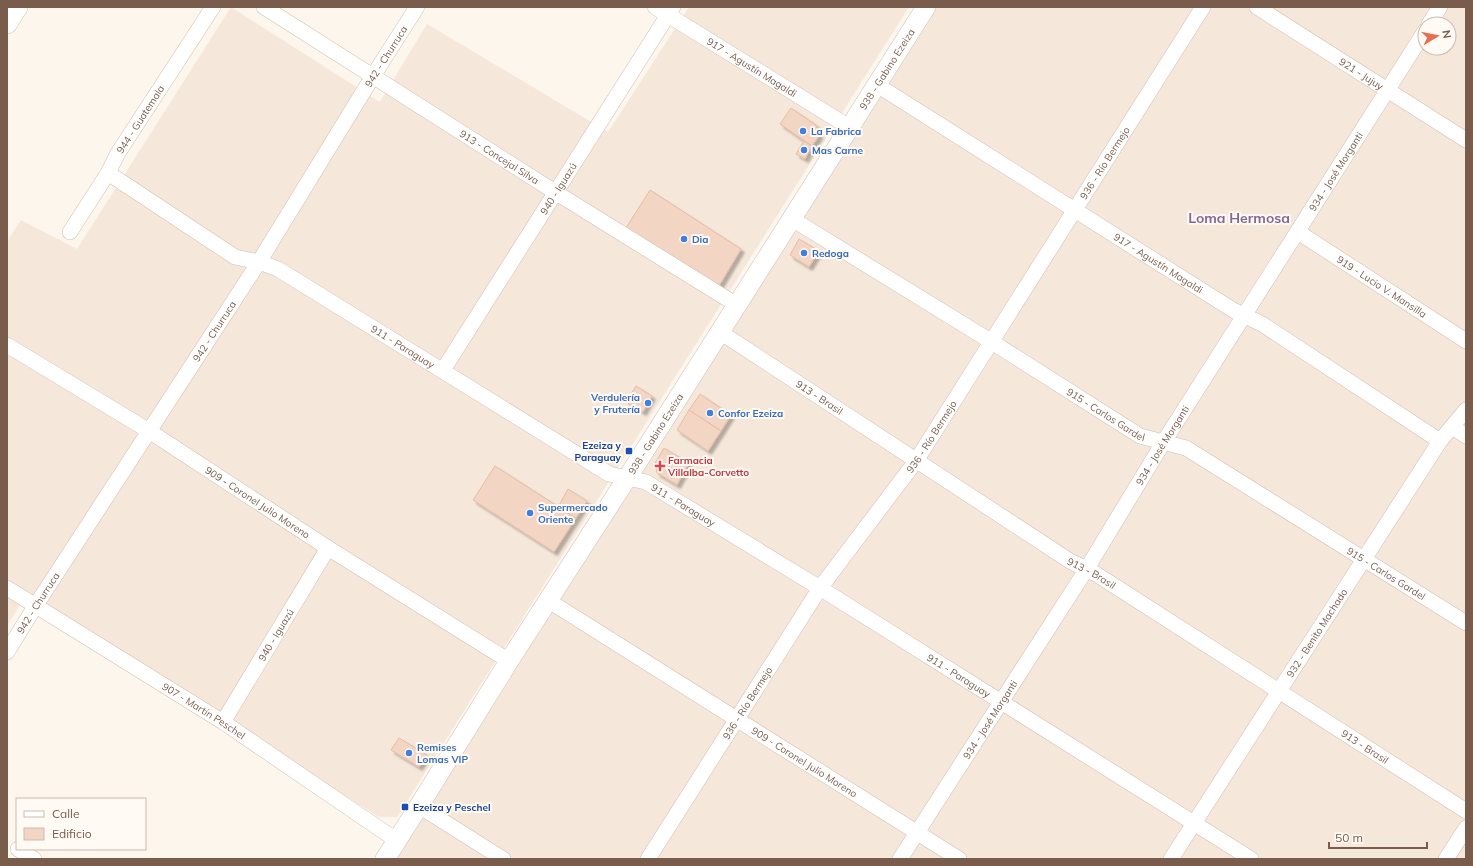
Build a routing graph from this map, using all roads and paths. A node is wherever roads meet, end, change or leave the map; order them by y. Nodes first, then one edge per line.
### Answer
1 (17, 7) edge
2 (213, 7) edge
3 (264, 7) edge
4 (417, 7) edge
5 (655, 7) edge
6 (926, 7) edge
7 (1203, 7) edge
8 (1257, 7) edge
9 (1440, 7) edge
10 (671, 11) edge
11 (1434, 16) edge
12 (7, 23) edge
13 (1417, 44) edge
14 (373, 76) junction
15 (877, 85) junction
16 (1388, 90) junction
17 (849, 127) junction
18 (1466, 140) edge
19 (108, 173) junction
20 (555, 192) junction
21 (1075, 210) junction
22 (792, 219) junction
23 (70, 232) dead end
24 (1298, 232) junction
25 (259, 262) junction
26 (736, 305) junction
27 (1244, 316) junction
28 (720, 332) junction
29 (992, 342) junction
30 (1466, 342) edge
31 (7, 345) edge
32 (443, 370) junction
33 (1466, 410) edge
34 (1452, 427) junction
35 (149, 431) junction
36 (1466, 436) edge
37 (1440, 441) junction
38 (1163, 443) junction
39 (916, 461) junction
40 (627, 478) junction
41 (328, 548) junction
42 (1364, 558) junction
43 (1086, 570) junction
44 (7, 588) edge
45 (820, 588) junction
46 (549, 601) junction
47 (36, 605) junction
48 (1466, 623) edge
49 (7, 652) edge
50 (509, 661) junction
51 (1279, 690) junction
52 (1000, 701) junction
53 (736, 719) junction
54 (223, 722) junction
55 (419, 806) junction
56 (1466, 811) edge
57 (1194, 823) junction
58 (1466, 828) edge
59 (917, 833) junction
60 (396, 840) junction
61 (7, 842) edge
62 (16, 848) edge
63 (19, 850) edge
64 (34, 859) edge
65 (385, 859) edge
66 (503, 859) edge
67 (648, 859) edge
68 (900, 859) edge
69 (959, 859) edge
70 (1171, 859) edge
71 (1251, 859) edge
72 (1446, 859) edge

1 - 12 main road
2 - 19 street, 944 - Guatemala
3 - 14 street, 913 - Concejal Silva
4 - 14 street, 942 - Churruca
5 - 10 street, 917 - Agustín Magaldi
6 - 15 street, 938 - Gabino Ezeiza
7 - 21 street, 936 - Río Bermejo
8 - 16 street, 921 - Jujuy
9 - 11 street
10 - 17 street, 917 - Agustín Magaldi
10 - 20 street, 940 - Iguazú
13 - 16 street, 934 - José Morganti
14 - 20 street, 913 - Concejal Silva
14 - 25 street, 942 - Churruca
15 - 17 street, 938 - Gabino Ezeiza
15 - 21 street, 917 - Agustín Magaldi
16 - 18 street, 921 - Jujuy
16 - 24 street, 934 - José Morganti
17 - 22 street, 938 - Gabino Ezeiza
19 - 23 street, 944 - Guatemala
19 - 25 street, 911 - Paraguay
20 - 26 street, 913 - Concejal Silva
20 - 32 street, 940 - Iguazú
21 - 27 street, 917 - Agustín Magaldi
21 - 29 street, 936 - Río Bermejo
22 - 26 street, 938 - Gabino Ezeiza
22 - 29 street, 915 - Carlos Gardel
24 - 27 street, 934 - José Morganti
24 - 30 street, 919 - Lucio V. Mansilla
25 - 32 street, 911 - Paraguay
25 - 35 street, 942 - Churruca
26 - 28 street, 938 - Gabino Ezeiza
27 - 37 street, 917 - Agustín Magaldi
27 - 38 street, 934 - José Morganti
28 - 39 street, 913 - Brasil
28 - 40 street, 938 - Gabino Ezeiza
29 - 38 street, 915 - Carlos Gardel
29 - 39 street, 936 - Río Bermejo
31 - 35 street, 909 - Coronel Julio Moreno
32 - 40 street, 911 - Paraguay
33 - 34 street, 932 - Benito Machado
34 - 36 street
34 - 37 street, 932 - Benito Machado
35 - 41 street, 909 - Coronel Julio Moreno
35 - 47 street, 942 - Churruca
37 - 42 street, 932 - Benito Machado
38 - 42 street, 915 - Carlos Gardel
38 - 43 street, 934 - José Morganti
39 - 43 street, 913 - Brasil
39 - 45 street, 936 - Río Bermejo
40 - 45 street, 911 - Paraguay
40 - 46 street, 938 - Gabino Ezeiza
41 - 50 street, 909 - Coronel Julio Moreno
41 - 54 street, 940 - Iguazú
42 - 48 street, 915 - Carlos Gardel
42 - 51 street, 932 - Benito Machado
43 - 51 street, 913 - Brasil
43 - 52 street, 934 - José Morganti
44 - 47 street, 907 - Martín Peschel
45 - 52 street, 911 - Paraguay
45 - 53 street, 936 - Río Bermejo
46 - 50 street, 938 - Gabino Ezeiza
46 - 53 street, 909 - Coronel Julio Moreno
47 - 49 street, 942 - Churruca
47 - 54 street, 907 - Martín Peschel
50 - 55 street, 938 - Gabino Ezeiza
51 - 56 street, 913 - Brasil
51 - 57 street, 932 - Benito Machado
52 - 57 street, 911 - Paraguay
52 - 59 street, 934 - José Morganti
53 - 59 street, 909 - Coronel Julio Moreno
53 - 67 street, 936 - Río Bermejo
54 - 60 street, 907 - Martín Peschel
55 - 60 street, 938 - Gabino Ezeiza
55 - 66 street
57 - 70 street, 932 - Benito Machado
57 - 71 street, 911 - Paraguay
58 - 72 street
59 - 68 street, 934 - José Morganti
59 - 69 street, 909 - Coronel Julio Moreno
60 - 65 street, 938 - Gabino Ezeiza
61 - 62 street
63 - 64 street

